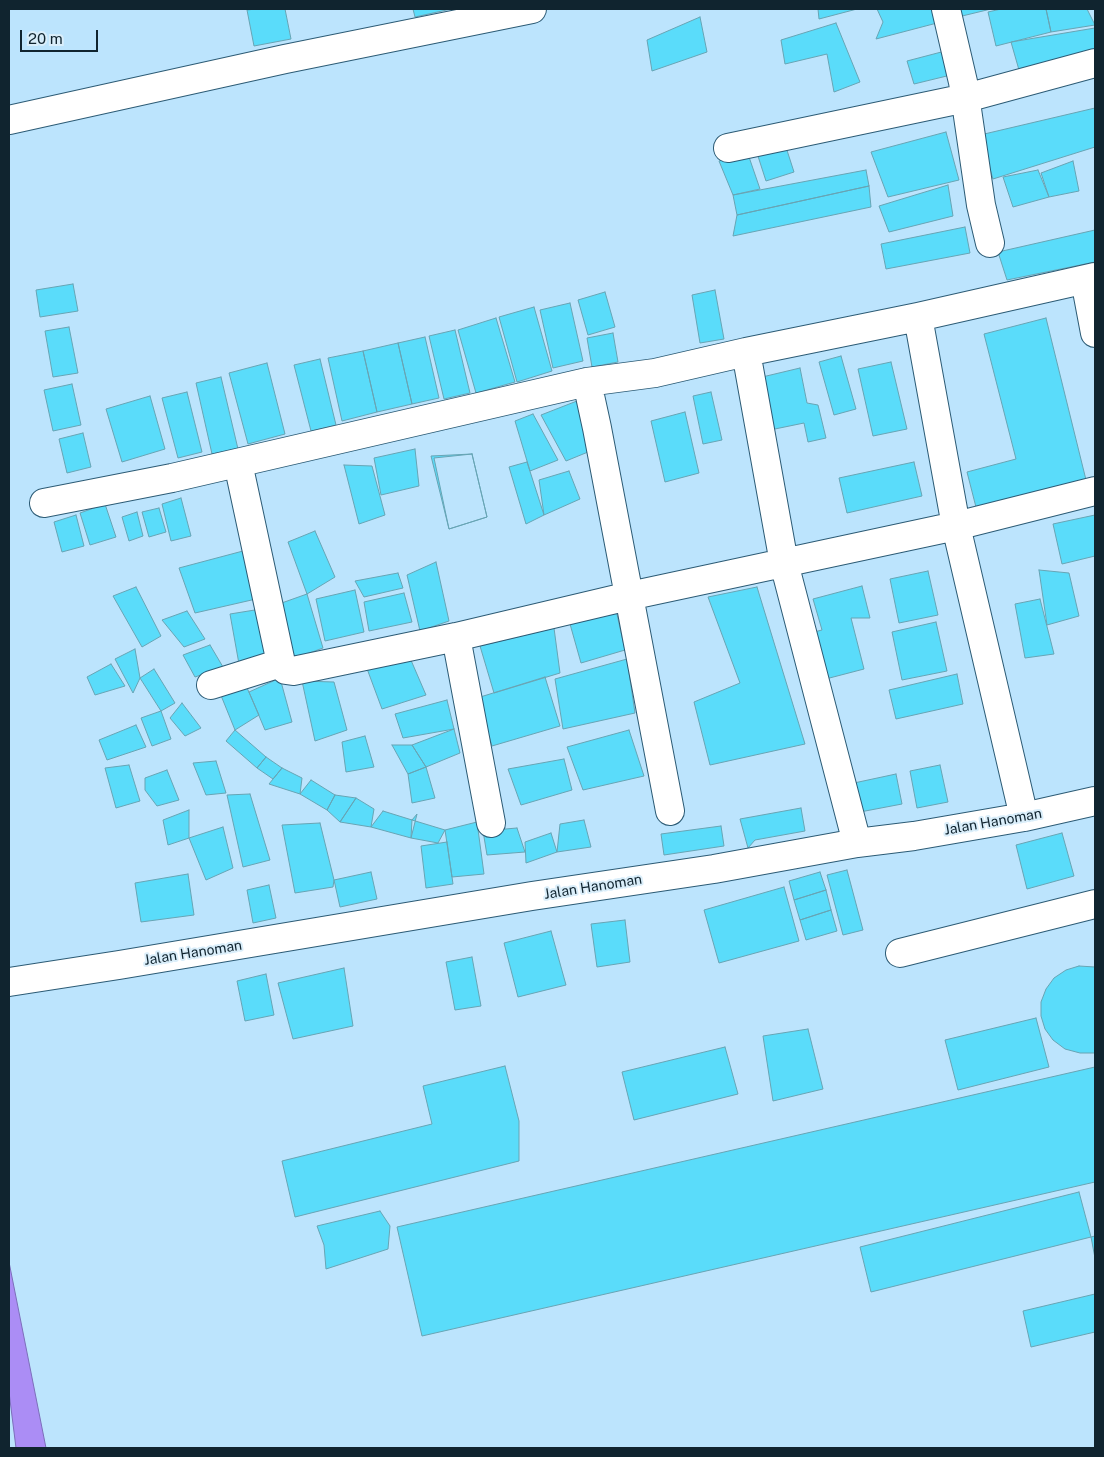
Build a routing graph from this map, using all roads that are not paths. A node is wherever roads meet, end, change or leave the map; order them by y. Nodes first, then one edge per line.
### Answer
1 (532, 9) edge
2 (946, 9) edge
3 (1095, 63) edge
4 (966, 98) junction
5 (9, 120) edge
6 (728, 148) dead end
7 (990, 243) dead end
8 (1090, 279) edge
9 (918, 317) junction
10 (1095, 333) edge
11 (746, 352) junction
12 (587, 382) junction
13 (238, 463) junction
14 (1095, 492) edge
15 (44, 503) dead end
16 (956, 526) junction
17 (784, 563) junction
18 (629, 596) junction
19 (456, 637) junction
20 (281, 663) junction
21 (212, 686) dead end
22 (1095, 801) edge
23 (670, 810) dead end
24 (1024, 817) junction
25 (492, 823) dead end
26 (857, 843) junction
27 (1095, 904) edge
28 (900, 953) dead end
29 (9, 982) edge

1 - 5 street
2 - 4 street
3 - 4 street
4 - 6 street
4 - 7 street
8 - 9 street
8 - 10 street
9 - 11 street
9 - 16 street
11 - 12 street
11 - 17 street
12 - 13 street
12 - 18 street
13 - 15 street
13 - 20 street
14 - 16 street
16 - 17 street
16 - 24 street
17 - 18 street
17 - 26 street
18 - 19 street
18 - 23 street
19 - 20 street
19 - 25 street
20 - 21 street
22 - 24 street, Jalan Hanoman
24 - 26 street, Jalan Hanoman
26 - 29 street, Jalan Hanoman
27 - 28 street

